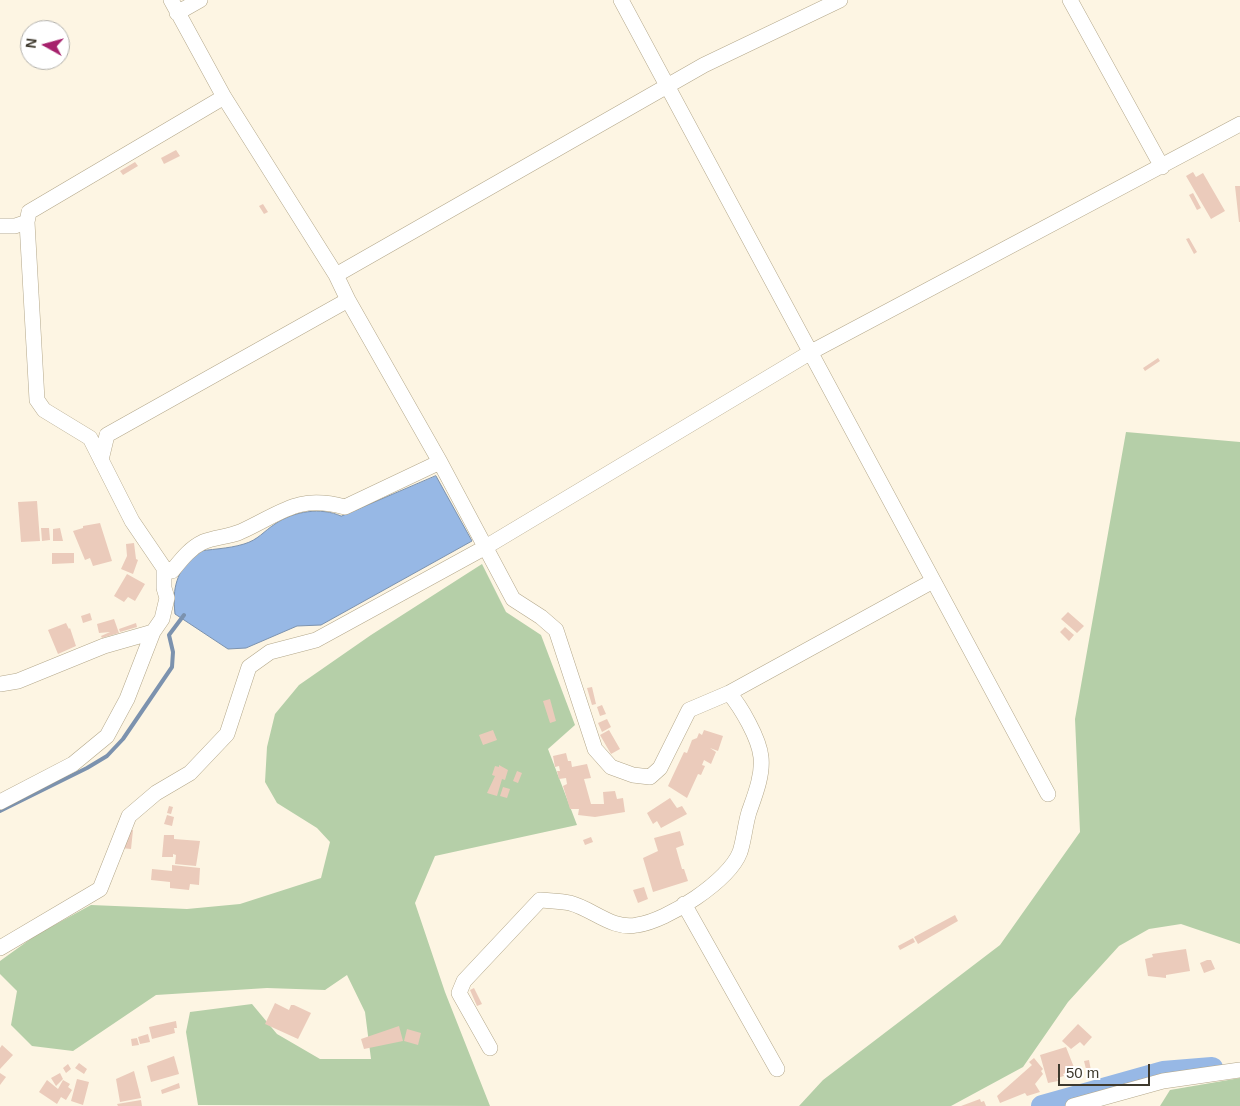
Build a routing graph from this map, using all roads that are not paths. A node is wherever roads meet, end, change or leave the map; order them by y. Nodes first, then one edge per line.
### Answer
1 (200, 0) edge
2 (621, 0) edge
3 (840, 0) edge
4 (1070, 0) edge
5 (174, 6) edge
6 (668, 86) junction
7 (224, 97) junction
8 (1240, 124) edge
9 (1162, 167) junction
10 (26, 222) junction
11 (0, 226) edge
12 (336, 275) junction
13 (348, 300) junction
14 (811, 352) junction
15 (101, 460) junction
16 (440, 462) junction
17 (484, 548) junction
18 (164, 568) junction
19 (933, 580) junction
20 (153, 632) junction
21 (0, 684) edge
22 (729, 693) junction
23 (1048, 794) dead end
24 (0, 802) edge
25 (684, 904) junction
26 (0, 948) edge
27 (490, 1048) dead end
28 (777, 1069) dead end
29 (1240, 1070) edge
30 (1073, 1106) edge

1 - 5 street
2 - 6 street
3 - 6 street
4 - 9 street
5 - 7 street
6 - 12 street
6 - 14 street
7 - 10 street
7 - 12 street
8 - 9 street
9 - 14 street
10 - 11 street
10 - 15 street
12 - 13 street
13 - 15 street
13 - 16 street
14 - 17 street
14 - 19 street
15 - 18 street
16 - 17 street
16 - 18 street
17 - 22 street
17 - 26 street
18 - 20 street
19 - 22 street
19 - 23 street
20 - 21 street
20 - 24 street
22 - 25 street
25 - 27 street
25 - 28 street
29 - 30 street

